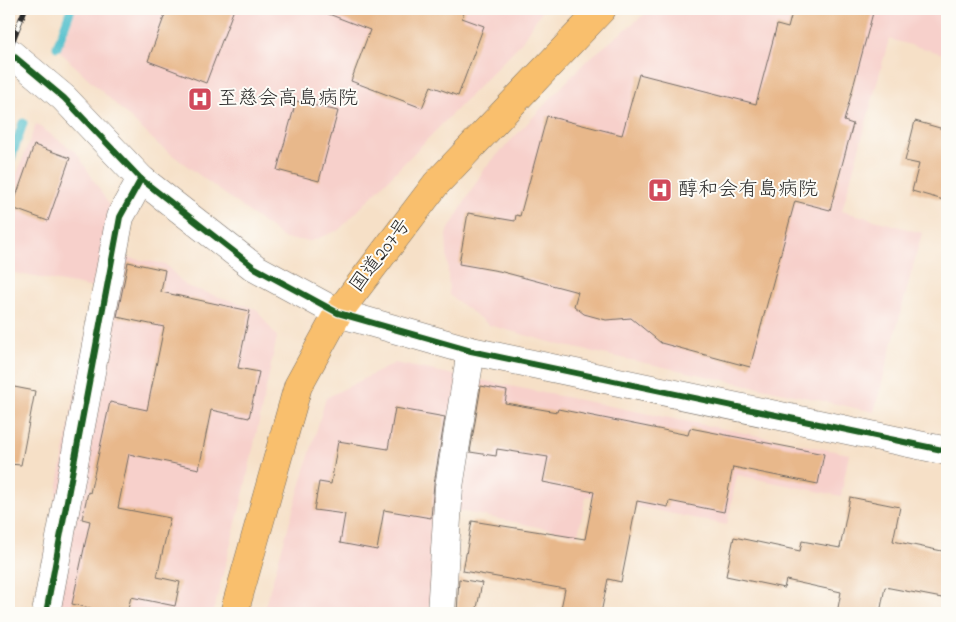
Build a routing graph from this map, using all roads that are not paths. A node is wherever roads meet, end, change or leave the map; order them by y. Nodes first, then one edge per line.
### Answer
1 (602, 9) edge
2 (9, 52) edge
3 (141, 179) junction
4 (338, 313) junction
5 (471, 351) junction
6 (947, 451) edge
7 (46, 613) edge
8 (234, 613) edge
9 (440, 613) edge

1 - 4 highway, 国道207号
2 - 3 street
3 - 4 street
3 - 7 street
4 - 5 street
4 - 8 highway, 国道207号
5 - 6 street
5 - 9 street

